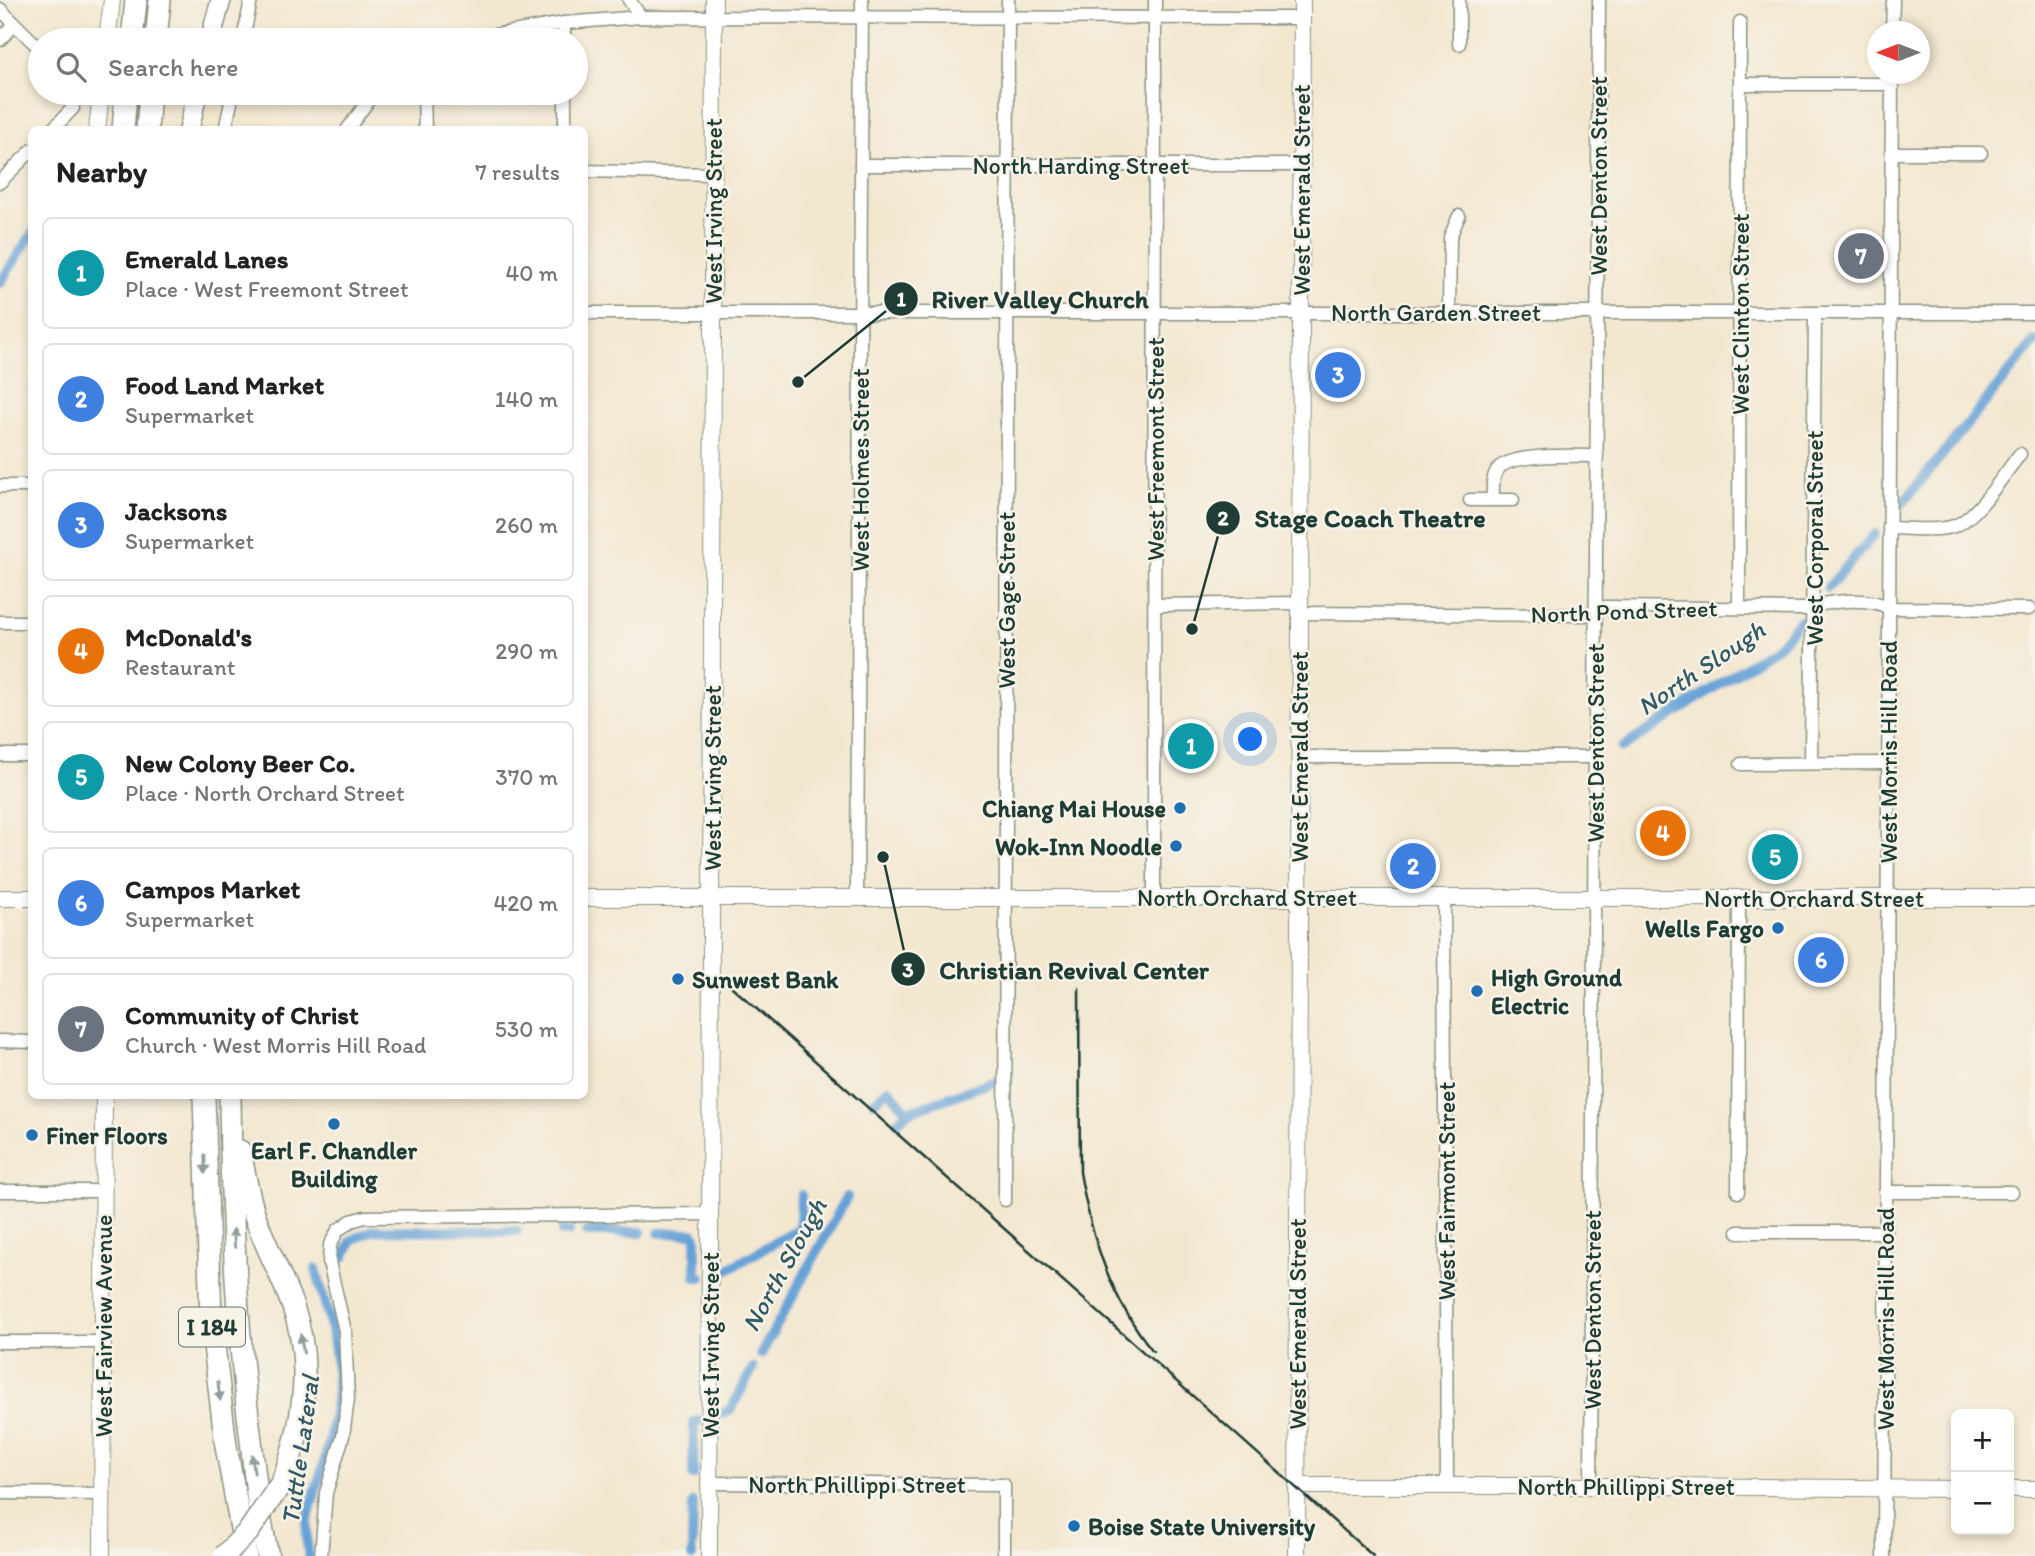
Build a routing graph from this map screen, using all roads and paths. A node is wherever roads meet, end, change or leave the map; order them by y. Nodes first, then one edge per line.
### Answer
1 (112, 0) edge
2 (136, 0) edge
3 (160, 0) edge
4 (221, 0) edge
5 (251, 0) edge
6 (629, 0) edge
7 (714, 0) edge
8 (862, 0) edge
9 (1008, 0) edge
10 (1155, 0) edge
11 (1302, 0) edge
12 (1458, 0) edge
13 (1599, 0) edge
14 (1893, 0) edge
15 (0, 9) edge
16 (714, 17) junction
17 (641, 18) junction
18 (862, 18) junction
19 (1008, 18) junction
20 (1155, 18) junction
21 (1301, 18) junction
22 (1892, 21) edge
23 (1740, 22) dead end
24 (564, 23) junction
25 (15, 24) junction
26 (108, 28) edge
27 (133, 28) edge
28 (157, 28) edge
29 (213, 28) edge
30 (245, 28) edge
31 (535, 28) edge
32 (564, 28) edge
33 (28, 37) edge
34 (0, 40) edge
35 (1458, 44) dead end
36 (1867, 80) edge
37 (1740, 84) junction
38 (1892, 84) edge
39 (72, 105) edge
40 (100, 105) edge
41 (125, 105) edge
42 (149, 105) edge
43 (194, 105) edge
44 (230, 105) edge
45 (365, 105) edge
46 (424, 105) edge
47 (565, 105) edge
48 (56, 126) edge
49 (97, 126) edge
50 (122, 126) edge
51 (148, 126) edge
52 (190, 126) edge
53 (226, 126) edge
54 (350, 126) edge
55 (425, 126) edge
56 (565, 126) edge
57 (1892, 153) junction
58 (1981, 153) dead end
59 (28, 154) edge
60 (861, 165) junction
61 (1007, 165) junction
62 (1155, 165) junction
63 (1301, 165) junction
64 (588, 171) edge
65 (713, 174) junction
66 (0, 183) edge
67 (1459, 216) dead end
68 (713, 312) junction
69 (861, 312) junction
70 (1007, 312) junction
71 (1155, 312) junction
72 (1301, 312) junction
73 (1449, 312) junction
74 (1597, 312) junction
75 (588, 313) edge
76 (1740, 313) junction
77 (1815, 313) junction
78 (1891, 313) junction
79 (2035, 313) edge
80 (2020, 454) dead end
81 (1597, 456) junction
82 (0, 486) edge
83 (28, 486) edge
84 (1470, 500) dead end
85 (1493, 500) junction
86 (1513, 500) dead end
87 (1889, 528) junction
88 (1155, 605) junction
89 (1813, 606) junction
90 (1739, 607) junction
91 (1300, 608) junction
92 (1889, 608) junction
93 (2029, 609) dead end
94 (1596, 610) junction
95 (0, 622) edge
96 (28, 622) edge
97 (0, 754) edge
98 (28, 755) edge
99 (1299, 757) junction
100 (1595, 757) junction
101 (1811, 763) junction
102 (1887, 763) junction
103 (1741, 764) dead end
104 (711, 897) junction
105 (857, 897) junction
106 (1005, 897) junction
107 (1299, 897) junction
108 (0, 898) edge
109 (28, 898) edge
110 (588, 898) edge
111 (1154, 898) junction
112 (1444, 898) junction
113 (1594, 898) junction
114 (1740, 898) junction
115 (1887, 898) junction
116 (2035, 898) edge
117 (0, 1041) edge
118 (28, 1042) edge
119 (104, 1099) edge
120 (204, 1099) edge
121 (231, 1105) edge
122 (0, 1191) edge
123 (104, 1191) junction
124 (1738, 1192) dead end
125 (1885, 1192) junction
126 (2012, 1192) dead end
127 (1005, 1200) dead end
128 (710, 1214) junction
129 (1738, 1232) dead end
130 (1885, 1232) junction
131 (0, 1342) edge
132 (103, 1342) junction
133 (710, 1483) junction
134 (1447, 1485) junction
135 (1297, 1486) junction
136 (1591, 1486) junction
137 (1885, 1489) junction
138 (1951, 1489) edge
139 (2014, 1489) edge
140 (2035, 1489) edge
141 (0, 1493) edge
142 (102, 1493) junction
143 (102, 1556) edge
144 (224, 1556) edge
145 (246, 1556) edge
146 (268, 1556) edge
147 (321, 1556) edge
148 (709, 1556) edge
149 (1004, 1556) edge
150 (1297, 1556) edge
151 (1884, 1556) edge

1 - 26 street
2 - 27 highway
3 - 28 highway
4 - 29 main road
5 - 30 street
6 - 17 street
7 - 16 street, West Irving Street
8 - 18 street, West Holmes Street
9 - 19 street, West Gage Street
10 - 20 street, West Freemont Street
11 - 21 street, West Emerald Street
12 - 35 street
13 - 74 street, West Denton Street
14 - 22 street
15 - 25 street
16 - 17 street
16 - 18 street
16 - 65 street, West Irving Street
17 - 24 street
18 - 19 street
18 - 60 street, West Holmes Street
19 - 20 street
19 - 61 street, West Gage Street
20 - 21 street
20 - 62 street, West Freemont Street
21 - 63 street, West Emerald Street
23 - 37 street, West Clinton Street
24 - 31 street
24 - 32 street
25 - 33 street
25 - 34 street
36 - 37 street
37 - 76 street, West Clinton Street
38 - 57 street, West Morris Hill Road
39 - 48 street
40 - 49 street
41 - 50 highway
42 - 51 highway
43 - 52 main road
44 - 53 street
45 - 54 street
46 - 55 street
47 - 56 street
57 - 58 street
57 - 78 street, West Morris Hill Road
59 - 66 street
60 - 61 street, North Harding Street
60 - 69 street, West Holmes Street
61 - 62 street, North Harding Street
61 - 70 street, West Gage Street
62 - 63 street, North Harding Street
62 - 71 street, West Freemont Street
63 - 72 street, West Emerald Street
64 - 65 street
65 - 68 street, West Irving Street
67 - 73 street
68 - 69 street, North Garden Street
68 - 75 street, North Garden Street
68 - 104 street, West Irving Street
69 - 70 street, North Garden Street
69 - 105 street, West Holmes Street
70 - 71 street, North Garden Street
70 - 106 street, West Gage Street
71 - 72 street, North Garden Street
71 - 88 street, West Freemont Street
72 - 73 street, North Garden Street
72 - 91 street, West Emerald Street
73 - 74 street, North Garden Street
74 - 76 street, North Garden Street
74 - 81 street, West Denton Street
76 - 77 street, North Garden Street
76 - 90 street, West Clinton Street
77 - 78 street, North Garden Street
77 - 89 street, West Corporal Street
78 - 79 street, North Garden Street
78 - 87 street, West Morris Hill Road
80 - 87 street
81 - 85 street
81 - 94 street, West Denton Street
82 - 83 street
84 - 85 street
85 - 86 street
87 - 92 street, West Morris Hill Road
88 - 91 street, North Pond Street
88 - 111 street, West Freemont Street
89 - 90 street, North Pond Street
89 - 92 street, North Pond Street
89 - 101 street, West Corporal Street
90 - 94 street, North Pond Street
91 - 94 street, North Pond Street
91 - 99 street, West Emerald Street
92 - 93 street, North Pond Street
92 - 102 street, West Morris Hill Road
94 - 100 street, West Denton Street
95 - 96 street
97 - 98 street
99 - 100 street
99 - 107 street, West Emerald Street
100 - 113 street, West Denton Street
101 - 102 street
101 - 103 street
102 - 115 street, West Morris Hill Road
104 - 105 street, North Orchard Street
104 - 110 street, North Orchard Street
104 - 128 street, West Irving Street
105 - 106 street, North Orchard Street
106 - 111 street, North Orchard Street
106 - 127 street, West Gage Street
107 - 111 street, North Orchard Street
107 - 112 street, North Orchard Street
107 - 135 street, West Emerald Street
108 - 109 street
112 - 113 street, North Orchard Street
112 - 134 street, West Fairmont Street
113 - 114 street, North Orchard Street
113 - 136 street, West Denton Street
114 - 115 street, North Orchard Street
114 - 124 street
115 - 116 street, North Orchard Street
115 - 125 street, West Morris Hill Road
117 - 118 street
119 - 123 street, West Fairview Avenue
120 -> 145 highway, I 184
144 -> 121 highway, bridge
146 -> 121 highway, I 184
122 - 123 street
123 - 132 street, West Fairview Avenue
125 - 126 street
125 - 130 street, West Morris Hill Road
128 - 133 street, West Irving Street
128 - 147 street
129 - 130 street
130 - 137 street, West Morris Hill Road
131 - 132 street
132 - 142 street, West Fairview Avenue
133 - 148 street, West Irving Street
133 - 149 street, North Phillippi Street
134 - 135 street, North Phillippi Street
134 - 136 street, North Phillippi Street
135 - 150 street, West Emerald Street
136 - 137 street, North Phillippi Street
137 - 138 street, North Phillippi Street
137 - 151 street, West Morris Hill Road
139 - 140 street
141 - 142 street
142 - 143 street, West Fairview Avenue

